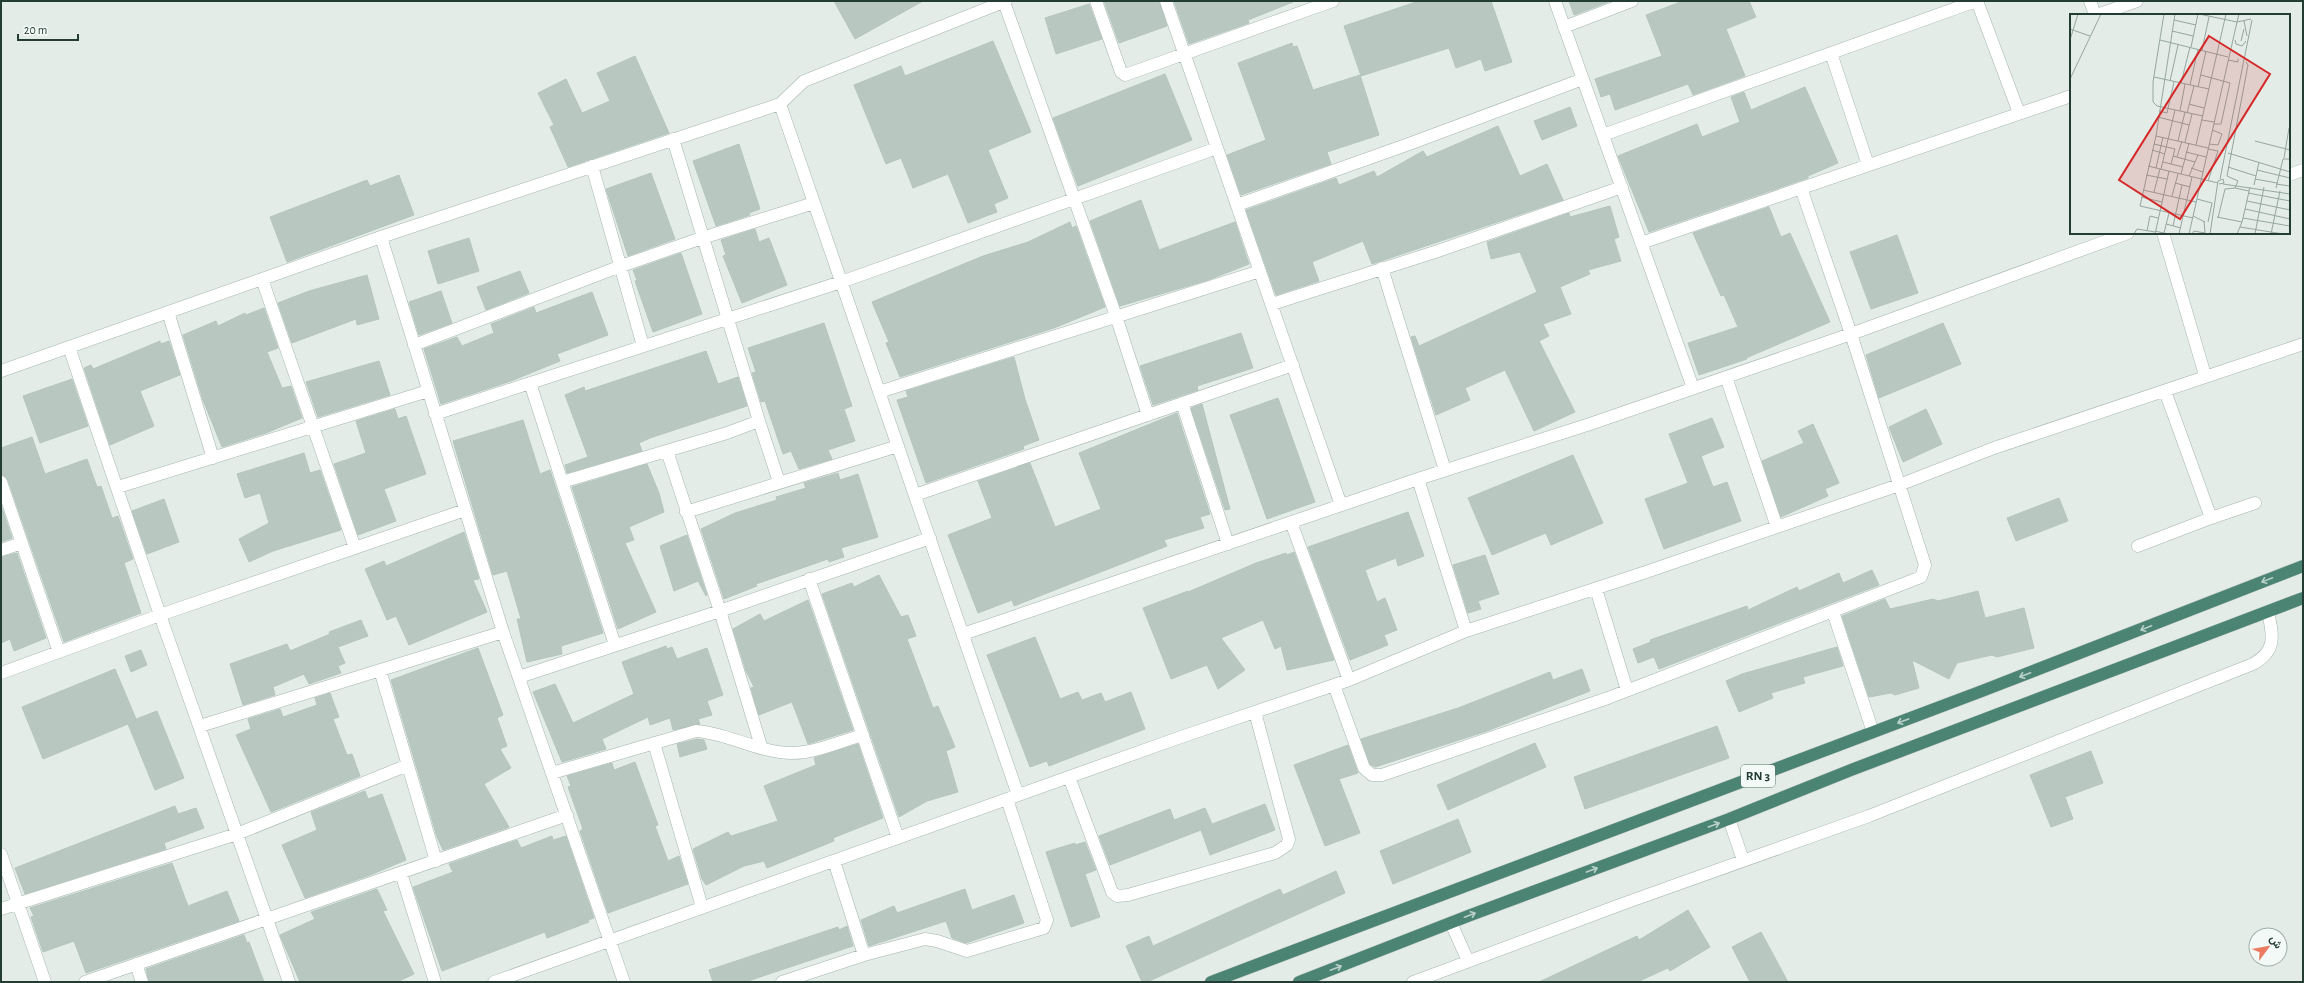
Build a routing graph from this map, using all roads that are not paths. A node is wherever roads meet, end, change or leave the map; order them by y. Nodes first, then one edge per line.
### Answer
1 (1005, 1) edge
2 (1096, 1) edge
3 (1166, 1) edge
4 (1555, 1) edge
5 (1632, 1) edge
6 (1977, 1) edge
7 (2090, 1) edge
8 (2137, 1) edge
9 (1326, 2) edge
10 (2096, 14) edge
11 (2099, 14) edge
12 (1564, 27) junction
13 (1831, 53) junction
14 (1185, 55) junction
15 (1583, 79) junction
16 (2070, 96) edge
17 (780, 104) junction
18 (2019, 113) junction
19 (1603, 135) junction
20 (673, 140) junction
21 (1217, 148) junction
22 (1868, 164) junction
23 (592, 166) junction
24 (2303, 170) edge
25 (2290, 175) edge
26 (1622, 188) junction
27 (1801, 188) junction
28 (1074, 200) junction
29 (814, 203) junction
30 (1237, 205) junction
31 (2125, 234) edge
32 (2163, 234) edge
33 (381, 237) junction
34 (702, 238) junction
35 (1641, 243) junction
36 (620, 266) junction
37 (1382, 268) junction
38 (1260, 271) junction
39 (262, 279) junction
40 (841, 282) junction
41 (1272, 304) junction
42 (168, 312) junction
43 (1116, 316) junction
44 (727, 319) junction
45 (1851, 334) junction
46 (2303, 344) edge
47 (414, 345) junction
48 (642, 346) junction
49 (69, 347) junction
50 (1293, 365) junction
51 (1, 371) edge
52 (2205, 375) junction
53 (1726, 377) junction
54 (530, 383) junction
55 (1693, 388) junction
56 (428, 391) junction
57 (879, 392) junction
58 (2165, 392) junction
59 (1182, 403) junction
60 (435, 414) junction
61 (1148, 415) junction
62 (759, 421) junction
63 (312, 427) junction
64 (898, 446) junction
65 (667, 451) junction
66 (213, 458) junction
67 (1445, 470) junction
68 (1418, 479) junction
69 (1, 482) edge
70 (562, 482) junction
71 (779, 482) junction
72 (1899, 485) junction
73 (118, 487) junction
74 (915, 495) junction
75 (2255, 503) dead end
76 (1341, 505) junction
77 (465, 510) junction
78 (686, 512) junction
79 (2211, 518) junction
80 (1291, 522) junction
81 (1777, 527) junction
82 (930, 538) junction
83 (22, 543) junction
84 (1228, 544) junction
85 (2138, 546) dead end
86 (355, 548) junction
87 (1, 550) edge
88 (2303, 566) edge
89 (809, 579) junction
90 (1596, 589) junction
91 (2303, 598) edge
92 (720, 611) junction
93 (1832, 612) junction
94 (2268, 612) junction
95 (160, 615) junction
96 (503, 632) junction
97 (1466, 632) junction
98 (963, 634) junction
99 (615, 645) junction
100 (59, 652) junction
101 (380, 670) junction
102 (1, 673) edge
103 (519, 677) junction
104 (1350, 680) junction
105 (1334, 685) junction
106 (1627, 690) junction
107 (1255, 712) junction
108 (200, 726) junction
109 (1873, 732) junction
110 (863, 735) junction
111 (654, 743) junction
112 (761, 746) junction
113 (408, 765) junction
114 (552, 773) junction
115 (1069, 777) junction
116 (1012, 797) junction
117 (567, 815) junction
118 (1729, 820) junction
119 (237, 834) junction
120 (898, 838) junction
121 (1, 854) edge
122 (436, 860) junction
123 (1743, 860) junction
124 (834, 861) junction
125 (401, 873) junction
126 (18, 904) junction
127 (702, 907) junction
128 (1, 909) edge
129 (267, 919) junction
130 (1451, 923) junction
131 (610, 939) junction
132 (864, 954) junction
133 (1468, 961) junction
134 (136, 964) junction
135 (45, 982) edge
136 (85, 982) edge
137 (142, 982) edge
138 (289, 982) edge
139 (435, 982) edge
140 (494, 982) edge
141 (624, 982) edge
142 (782, 982) edge
143 (1211, 982) edge
144 (1299, 982) edge
145 (1413, 982) edge

1 - 17 street
1 - 28 street
2 - 14 street
3 - 14 street
4 - 12 street
5 - 12 street
6 - 13 street
6 - 18 street
7 - 10 street
8 - 11 street
9 - 14 street
12 - 15 street
13 - 19 street
13 - 22 street
14 - 21 street
15 - 19 street
15 - 30 street
16 - 18 street
17 - 20 street
17 - 29 street
18 - 22 street
19 - 26 street
20 - 23 street
20 - 34 street
21 - 28 street
21 - 30 street
22 - 27 street
23 - 33 street
23 - 36 street
24 - 25 street
26 - 35 street
26 - 37 street
27 - 35 street
27 - 45 street
28 - 40 street
28 - 43 street
29 - 34 street
29 - 40 street
30 - 38 street
31 - 45 street
32 - 52 street
33 - 39 street
33 - 47 street
34 - 36 street
34 - 44 street
35 - 55 street
36 - 47 street
36 - 48 street
37 - 41 street
37 - 67 street
38 - 41 street
38 - 43 street
39 - 42 street
39 - 63 street
40 - 44 street
40 - 57 street
41 - 50 street
42 - 49 street
42 - 66 street
43 - 57 street
43 - 61 street
44 - 48 street
44 - 62 street
45 - 53 street
45 - 72 street
46 - 52 street
47 - 56 street
48 - 54 street
49 - 51 street
49 - 73 street
50 - 59 street
50 - 76 street
52 - 58 street
53 - 55 street
53 - 81 street
54 - 60 street
54 - 70 street
55 - 67 street
56 - 60 street
56 - 63 street
57 - 64 street
58 - 72 street
58 - 79 street
59 - 61 street
59 - 84 street
60 - 77 street
61 - 74 street
62 - 65 street
62 - 71 street
63 - 66 street
63 - 86 street
64 - 71 street
64 - 74 street
65 - 70 street
65 - 78 street
66 - 73 street
67 - 68 street
68 - 76 street
68 - 97 street
69 - 83 street
70 - 99 street
71 - 78 street
72 - 81 street
72 - 93 street
73 - 95 street
74 - 82 street
75 - 79 street
76 - 80 street
77 - 86 street
77 - 96 street
78 - 92 street
79 - 85 street
80 - 84 street
80 - 104 street
81 - 90 street
82 - 89 street
82 - 98 street
83 - 87 street
83 - 100 street
84 - 98 street
86 - 95 street
88 -> 109 highway, RN 3
89 - 92 street
89 - 110 street
90 - 97 street
90 - 106 street
91 - 94 highway, RN 3
92 - 99 street
92 - 112 street
93 - 106 street
93 - 109 street
94 - 118 highway, RN 3
94 - 123 street
95 - 100 street
95 - 108 street
96 - 101 street
96 - 103 street
97 - 104 street
98 - 116 street
99 - 103 street
100 - 102 street
101 - 108 street
101 - 113 street
103 - 114 street
104 - 105 street
105 - 106 street
105 - 107 street
107 - 115 street
107 - 115 street
108 - 119 street
109 - 143 highway, RN 3
110 - 112 street
110 - 120 street
111 - 112 street
111 - 114 street
111 - 127 street
113 - 119 street
113 - 122 street
114 - 117 street
115 - 116 street
116 - 120 street
116 - 132 street
117 - 122 street
117 - 131 street
118 - 123 street
130 -> 118 highway, RN 3
119 - 126 street
119 - 129 street
120 - 124 street
121 - 126 street
122 - 125 street
123 - 133 street
124 - 127 street
124 - 132 street
125 - 129 street
125 - 139 street
126 - 128 street
126 - 135 street
127 - 131 street
129 - 134 street
129 - 138 street
130 - 133 street
144 -> 130 highway, RN 3
131 - 140 street
131 - 141 street
132 - 142 street
133 - 145 street
134 - 136 street
134 - 137 street

